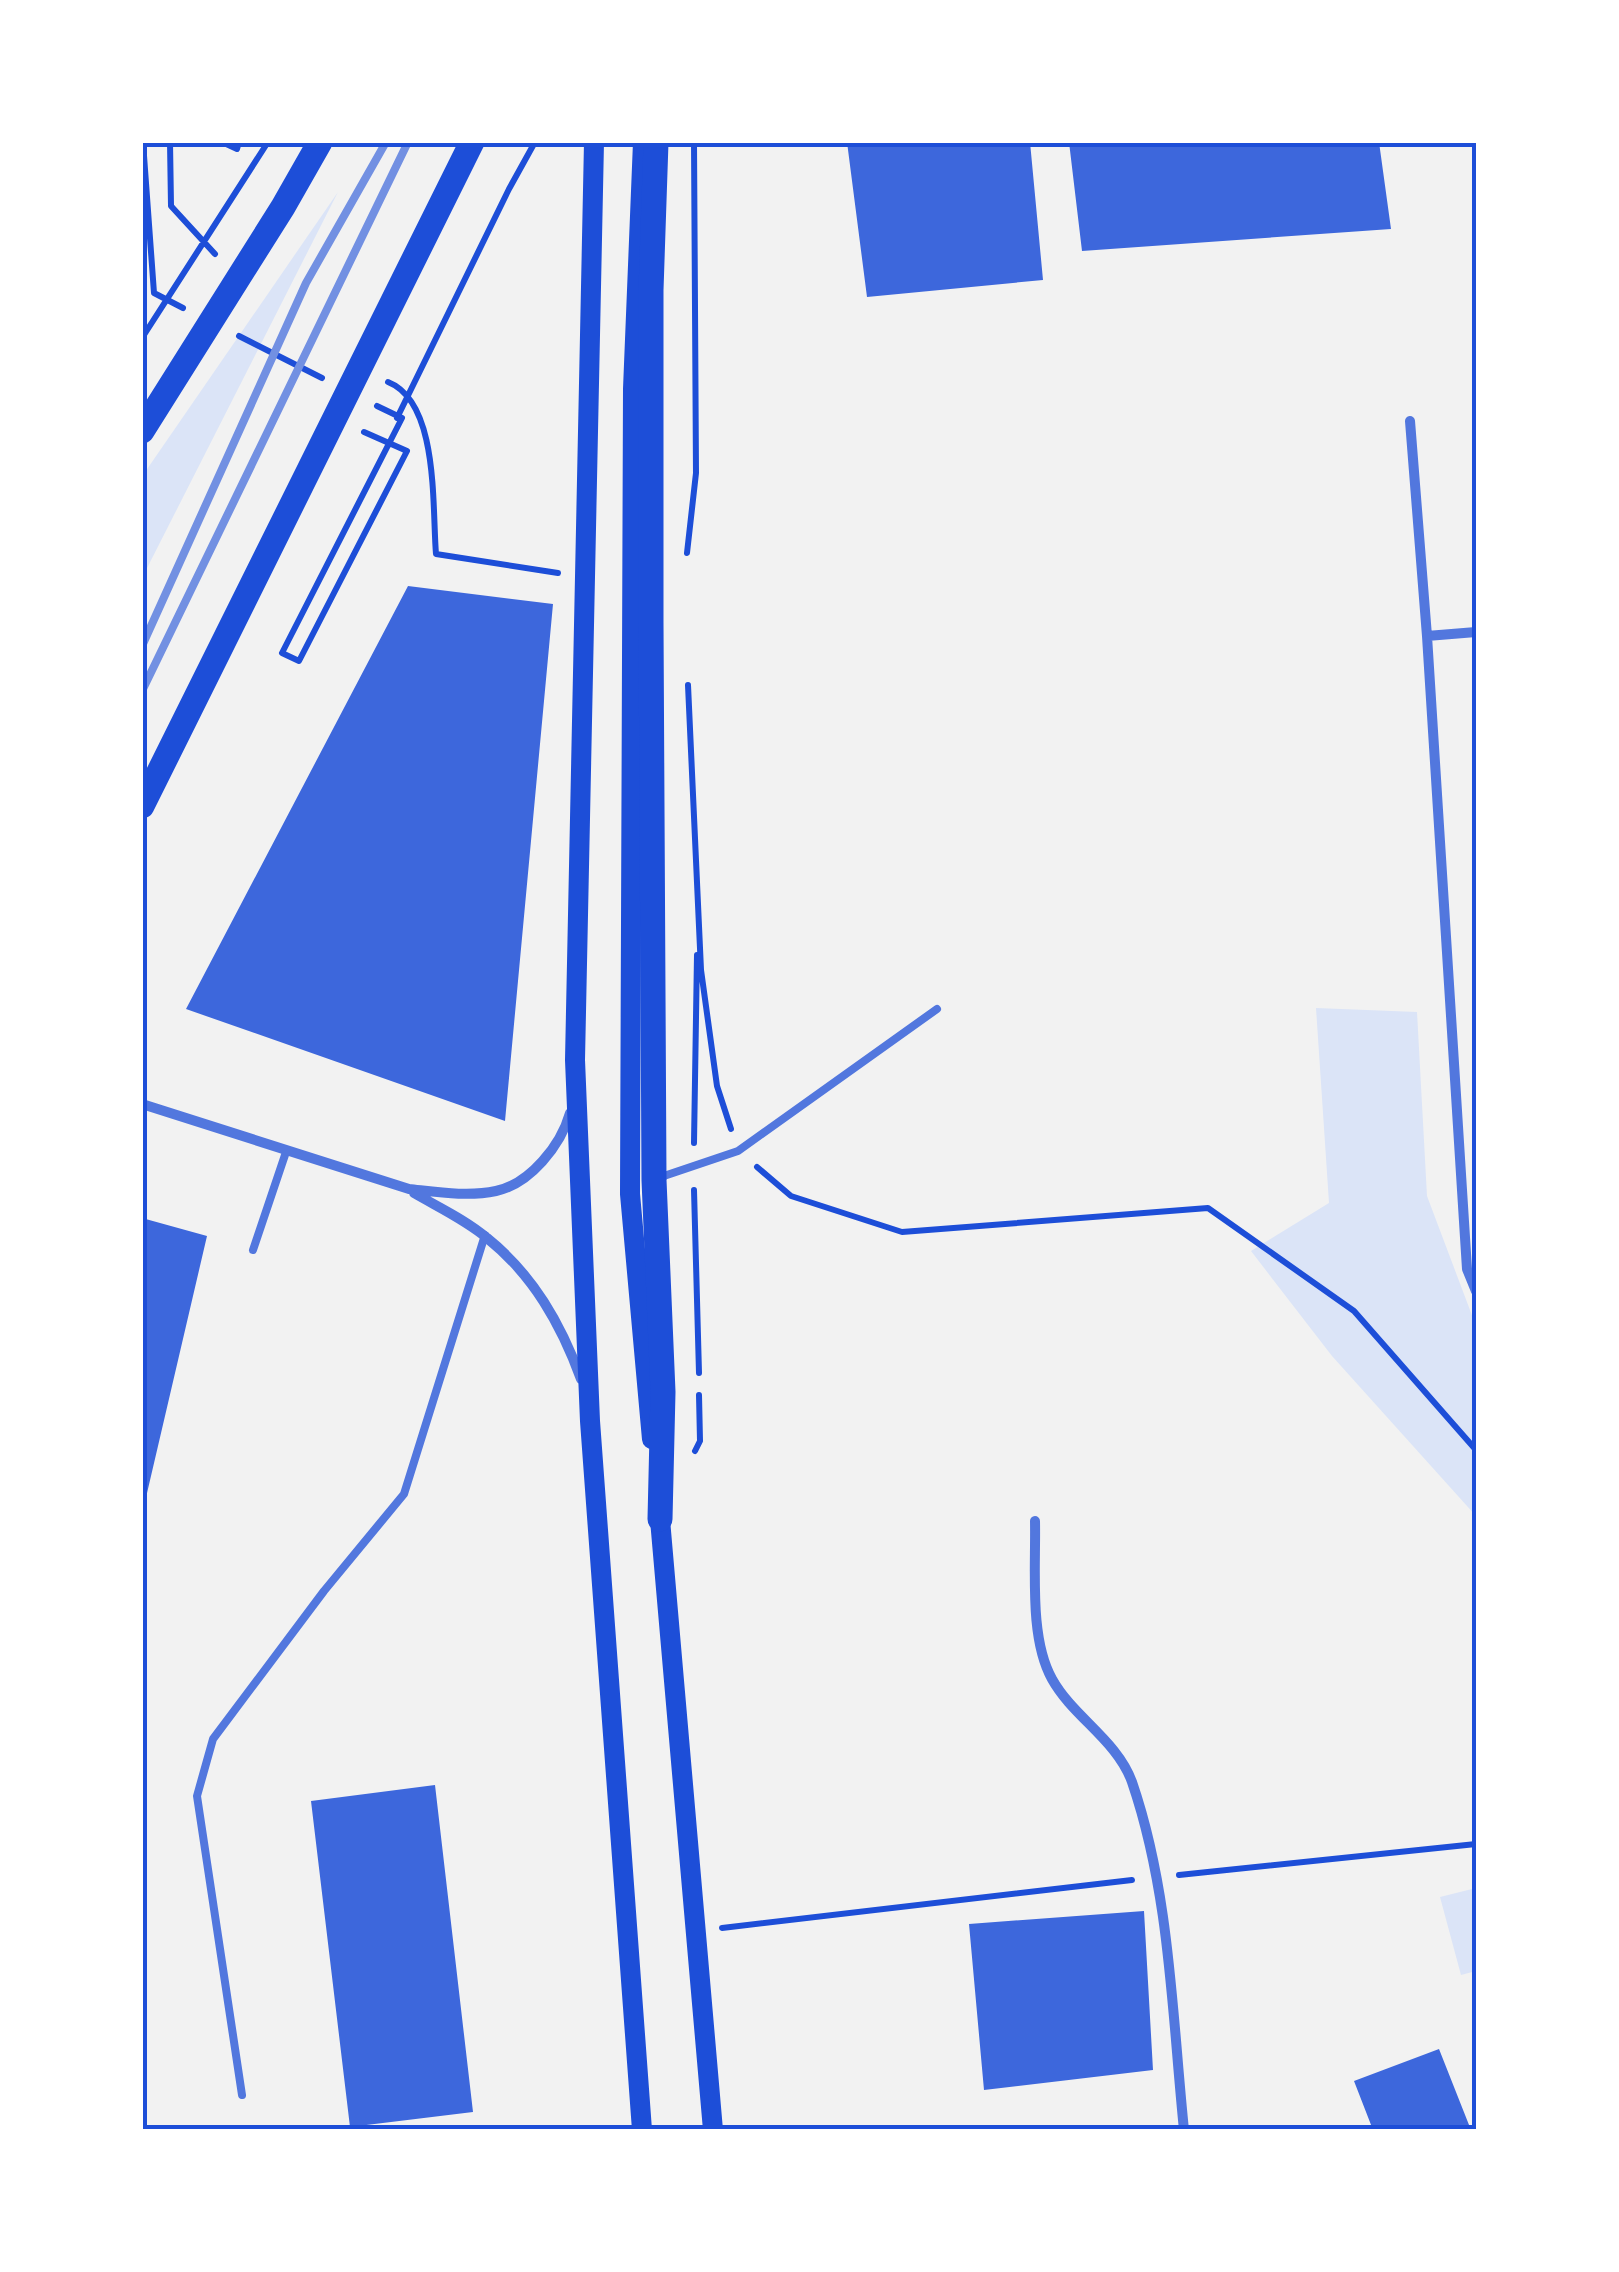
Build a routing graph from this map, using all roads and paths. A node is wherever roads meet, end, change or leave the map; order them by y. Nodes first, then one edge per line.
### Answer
1 (170, 142) edge
2 (222, 142) edge
3 (239, 142) edge
4 (268, 142) edge
5 (320, 142) edge
6 (472, 142) edge
7 (535, 142) edge
8 (594, 142) edge
9 (643, 142) edge
10 (656, 142) edge
11 (694, 142) edge
12 (204, 242) junction
13 (238, 280) junction
14 (142, 338) edge
15 (359, 371) junction
16 (408, 396) junction
17 (336, 419) junction
18 (1410, 421) dead end
19 (142, 431) edge
20 (386, 442) junction
21 (407, 451) dead end
22 (569, 574) dead end
23 (652, 584) junction
24 (1476, 632) edge
25 (1427, 636) junction
26 (687, 666) dead end
27 (142, 806) edge
28 (698, 896) junction
29 (937, 1009) dead end
30 (577, 1090) junction
31 (142, 1104) edge
32 (738, 1151) junction
33 (286, 1152) junction
34 (694, 1166) junction
35 (654, 1180) junction
36 (409, 1190) junction
37 (485, 1235) junction
38 (254, 1250) dead end
39 (1476, 1291) edge
40 (590, 1420) junction
41 (1476, 1450) edge
42 (692, 1456) dead end
43 (660, 1519) junction
44 (1035, 1521) dead end
45 (1476, 1844) edge
46 (1159, 1877) junction
47 (696, 1932) junction
48 (242, 2095) dead end
49 (642, 2130) edge
50 (713, 2130) edge
51 (1184, 2130) edge

1 - 12 path
2 - 3 path
4 - 12 path
5 - 13 main road
6 - 15 main road
7 - 16 path
8 - 30 main road
9 - 43 main road
10 - 23 main road
11 - 23 path
12 - 13 path
12 - 14 path
13 - 19 main road
15 - 16 path
15 - 17 main road
16 - 20 path
16 - 22 path
17 - 20 path
17 - 27 main road
18 - 25 street
20 - 21 path
23 - 35 main road
24 - 25 street
25 - 39 street
26 - 28 path
28 - 32 path
28 - 34 path
29 - 32 lane
30 - 36 street
30 - 40 main road
31 - 33 street
32 - 34 lane
32 - 41 path
33 - 36 street
33 - 38 lane
34 - 35 lane
34 - 42 path
35 - 43 main road
36 - 37 street
37 - 40 street
37 - 48 lane
40 - 49 main road
43 - 47 main road
44 - 46 street
45 - 46 path
46 - 47 path
46 - 51 street
47 - 50 main road

